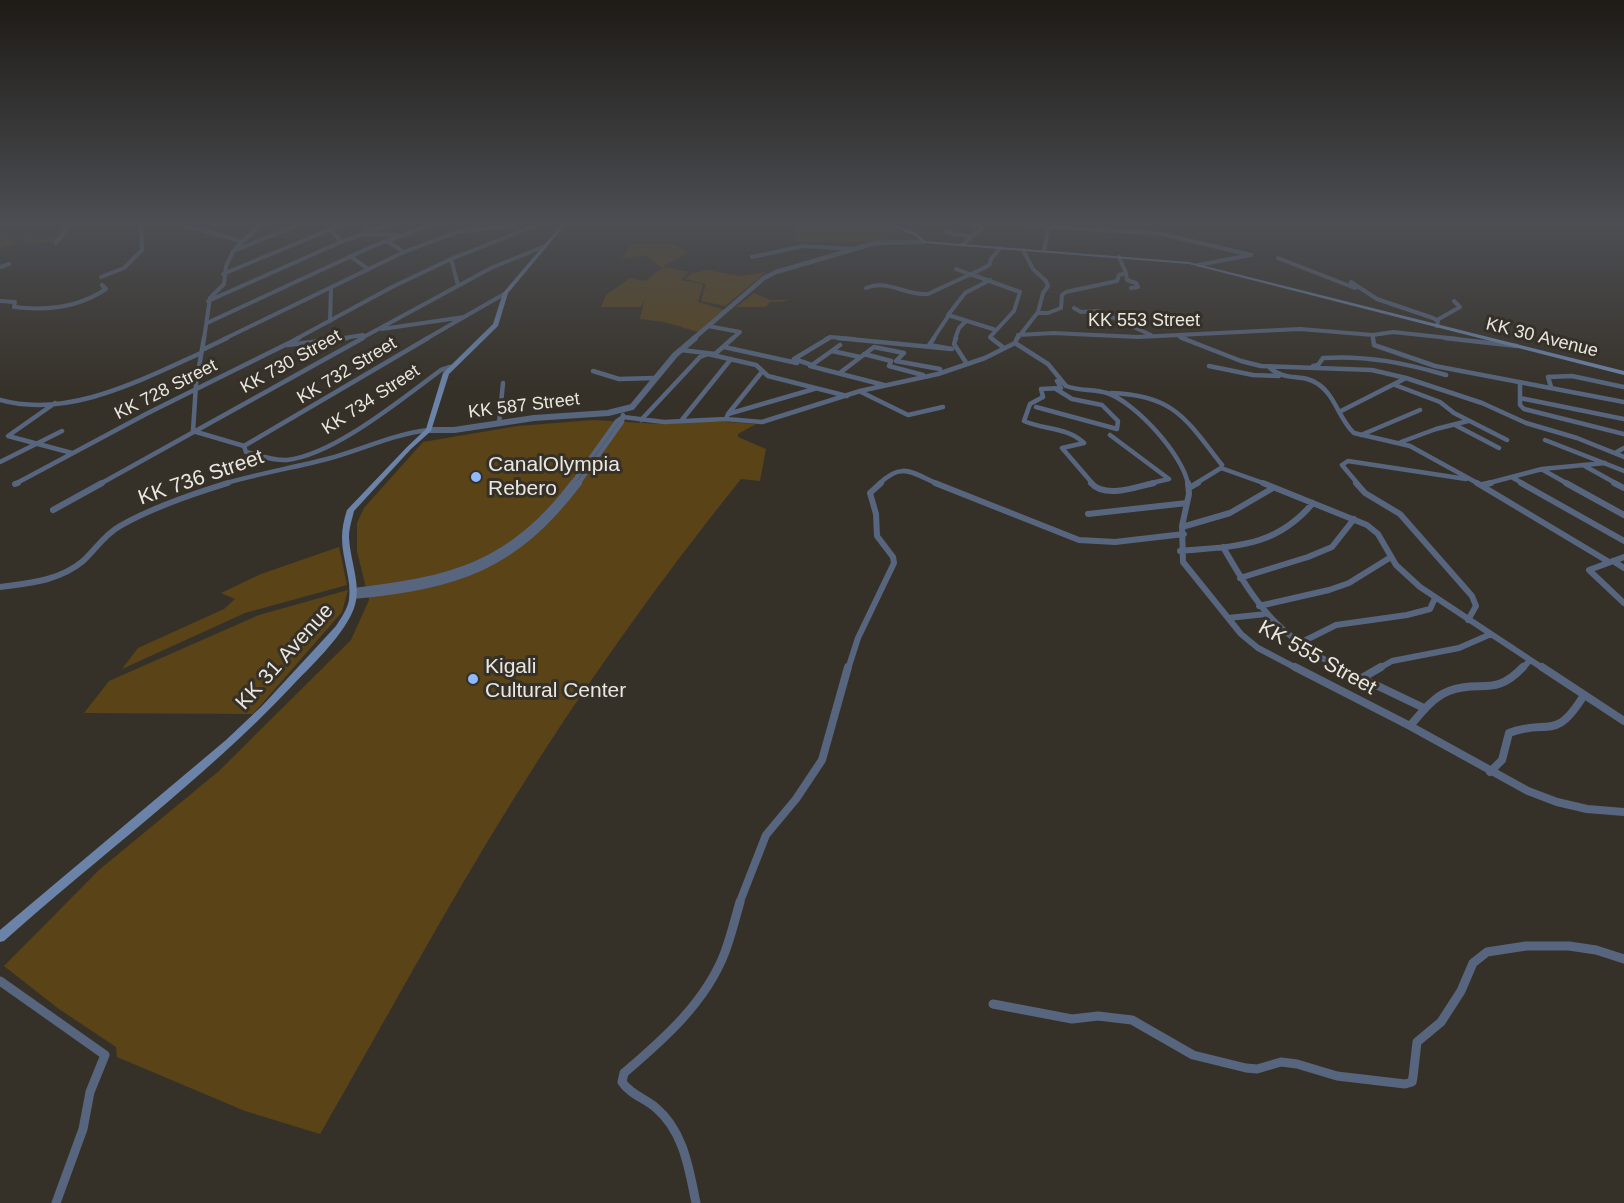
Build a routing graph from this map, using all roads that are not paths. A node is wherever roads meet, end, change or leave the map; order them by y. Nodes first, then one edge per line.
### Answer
1 (224, 281) edge
2 (252, 281) edge
3 (296, 281) edge
4 (345, 281) edge
5 (408, 281) edge
6 (457, 281) edge
7 (466, 281) edge
8 (516, 281) edge
9 (760, 281) edge
10 (953, 281) edge
11 (988, 281) edge
12 (993, 281) edge
13 (1046, 281) edge
14 (1115, 281) edge
15 (1130, 281) edge
16 (1265, 281) edge
17 (1338, 281) edge
18 (1351, 282) dead end
19 (102, 285) dead end
20 (458, 285) junction
21 (332, 288) junction
22 (866, 288) dead end
23 (1131, 288) dead end
24 (1356, 288) junction
25 (506, 293) junction
26 (0, 301) edge
27 (207, 301) junction
28 (1454, 301) dead end
29 (1074, 308) dead end
30 (1038, 313) junction
31 (464, 317) junction
32 (946, 318) dead end
33 (330, 321) junction
34 (966, 321) junction
35 (207, 323) junction
36 (1437, 323) junction
37 (708, 326) junction
38 (378, 329) junction
39 (996, 330) junction
40 (370, 333) junction
41 (1018, 335) junction
42 (1373, 335) junction
43 (1178, 336) junction
44 (1154, 337) junction
45 (1015, 343) junction
46 (286, 345) junction
47 (840, 345) dead end
48 (1520, 346) junction
49 (724, 347) junction
50 (1004, 348) junction
51 (681, 350) junction
52 (201, 351) junction
53 (832, 351) junction
54 (708, 354) junction
55 (862, 356) junction
56 (731, 359) junction
57 (967, 364) junction
58 (1209, 366) dead end
59 (450, 367) junction
60 (1309, 367) junction
61 (1269, 368) junction
62 (940, 369) dead end
63 (593, 372) dead end
64 (841, 372) dead end
65 (762, 373) junction
66 (1624, 373) edge
67 (1446, 375) dead end
68 (927, 376) junction
69 (1279, 376) junction
70 (1058, 377) junction
71 (655, 378) junction
72 (1406, 378) junction
73 (1520, 382) junction
74 (503, 383) dead end
75 (885, 385) junction
76 (1395, 386) junction
77 (1551, 387) junction
78 (1624, 387) edge
79 (814, 388) junction
80 (1056, 390) junction
81 (196, 391) junction
82 (860, 392) junction
83 (1107, 393) junction
84 (848, 396) junction
85 (1520, 398) junction
86 (0, 400) edge
87 (56, 402) junction
88 (1624, 402) edge
89 (943, 407) dead end
90 (1036, 407) dead end
91 (1420, 410) dead end
92 (1341, 411) junction
93 (623, 413) junction
94 (727, 416) junction
95 (1624, 419) edge
96 (641, 420) junction
97 (681, 421) junction
98 (1468, 421) junction
99 (499, 424) junction
100 (1455, 424) junction
101 (429, 430) junction
102 (62, 431) dead end
103 (193, 431) junction
104 (1624, 434) edge
105 (1110, 435) dead end
106 (1361, 435) junction
107 (1507, 440) dead end
108 (1545, 440) dead end
109 (37, 443) junction
110 (1398, 444) junction
111 (244, 446) junction
112 (1499, 448) dead end
113 (1624, 448) edge
114 (73, 453) junction
115 (1615, 453) junction
116 (1624, 457) edge
117 (289, 460) junction
118 (0, 462) edge
119 (1605, 463) junction
120 (1222, 465) dead end
121 (1583, 465) junction
122 (295, 466) junction
123 (1542, 469) junction
124 (1624, 471) edge
125 (1513, 478) junction
126 (1469, 480) junction
127 (15, 484) dead end
128 (1481, 485) junction
129 (1189, 488) junction
130 (1273, 488) junction
131 (1624, 488) edge
132 (1187, 503) junction
133 (1313, 503) junction
134 (54, 510) dead end
135 (1088, 514) dead end
136 (1624, 515) edge
137 (1354, 519) junction
138 (1183, 531) junction
139 (1624, 542) edge
140 (1223, 546) junction
141 (1180, 551) junction
142 (1391, 557) junction
143 (1624, 557) edge
144 (1611, 561) junction
145 (1624, 568) edge
146 (1240, 578) junction
147 (0, 586) edge
148 (353, 594) junction
149 (1436, 598) junction
150 (1624, 603) edge
151 (1259, 606) junction
152 (1266, 614) junction
153 (1228, 618) junction
154 (1468, 620) junction
155 (1491, 634) junction
156 (1298, 644) junction
157 (1530, 660) junction
158 (1362, 678) junction
159 (1584, 695) junction
160 (1424, 708) junction
161 (1624, 721) edge
162 (1410, 726) junction
163 (1490, 772) junction
164 (1624, 812) edge
165 (0, 937) edge
166 (1624, 959) edge
167 (0, 981) edge
168 (993, 1004) dead end
169 (56, 1203) edge
170 (696, 1203) edge

1 - 27 street
2 - 27 street
3 - 35 street
4 - 21 street
5 - 33 street, KK 728 Street
6 - 20 street
7 - 20 street, KK 730 Street
8 - 25 main road, KK 31 Avenue
9 - 37 street
10 - 22 street
11 - 34 street
12 - 39 street
13 - 30 street
14 - 30 street
15 - 23 street
16 - 36 main road, KK 30 Avenue
17 - 24 street
18 - 24 street
19 - 26 street
20 - 38 street, KK 730 Street
21 - 33 street
21 - 52 street
24 - 36 street
25 - 31 street, KK 732 Street
25 - 59 main road, KK 31 Avenue
27 - 35 street
28 - 36 street
29 - 44 street
30 - 41 street
31 - 38 street, KK 732 Street
31 - 111 street, KK 732 Street
32 - 53 street
33 - 46 street, KK 728 Street
34 - 39 street
34 - 57 street
35 - 52 street
36 - 48 main road, KK 30 Avenue
37 - 49 street
37 - 51 street
38 - 40 street, KK 730 Street
39 - 50 street
40 - 46 street, KK 732 Street
40 - 103 street, KK 730 Street
41 - 44 street, KK 553 Street
41 - 45 street
42 - 43 street, KK 553 Street
42 - 48 street, KK 553 Street
42 - 73 street
43 - 44 street, KK 553 Street
43 - 61 street
45 - 50 street
45 - 70 street
46 - 81 street, KK 728 Street
47 - 53 street
48 - 66 main road, KK 30 Avenue
49 - 54 street
49 - 75 street
50 - 57 street
51 - 54 street
51 - 71 street
52 - 81 street
52 - 87 street
53 - 55 street
54 - 56 street
54 - 96 street
55 - 62 street
55 - 64 street
55 - 68 street
56 - 65 street
56 - 97 street
57 - 68 street
58 - 69 street
59 - 101 main road, KK 31 Avenue
59 - 117 street, KK 734 Street
60 - 61 street
60 - 67 street
60 - 72 street
61 - 69 street
63 - 71 street
65 - 79 street
65 - 94 street
68 - 75 street
69 - 92 street
70 - 80 street
70 - 83 street
71 - 93 street
72 - 76 street
72 - 115 street
73 - 77 street
73 - 85 street
74 - 99 street
75 - 82 street
76 - 92 street
76 - 98 street
77 - 78 street
77 - 88 street
79 - 84 street
79 - 94 street
80 - 90 street
80 - 105 street
81 - 103 street
81 - 114 street, KK 728 Street
82 - 84 street
82 - 89 street
83 - 120 street
83 - 129 street
84 - 94 street, KK 587 Street
85 - 95 street
85 - 104 street
86 - 87 street
87 - 109 street
91 - 106 street
92 - 106 street
93 - 96 street, KK 587 Street
93 - 99 street, KK 587 Street
93 - 148 street
94 - 97 street, KK 587 Street
96 - 97 street, KK 587 Street
98 - 100 street
98 - 107 street
99 - 101 street, KK 587 Street
100 - 110 street
100 - 112 street
101 - 122 street, KK 736 Street
101 - 148 main road, KK 31 Avenue
102 - 109 street
103 - 111 street
103 - 134 street, KK 730 Street
106 - 110 street
108 - 119 street
109 - 114 street
109 - 118 street
110 - 126 street
111 - 117 street
113 - 115 street
114 - 127 street, KK 728 Street
115 - 116 street
117 - 122 street
119 - 121 street
119 - 124 street
121 - 123 street
121 - 131 street
122 - 147 street, KK 736 Street
123 - 125 street
123 - 136 street
125 - 128 street
125 - 139 street
126 - 128 street
126 - 154 street
128 - 144 street
129 - 130 street
129 - 132 street
130 - 133 street
130 - 138 street
132 - 135 street
132 - 138 street
133 - 137 street
133 - 140 street
137 - 142 street
137 - 146 street
138 - 141 street
138 - 170 street
140 - 141 street
140 - 146 street
141 - 153 street, KK 555 Street
142 - 149 street
142 - 151 street
143 - 144 street
144 - 145 street
144 - 150 street
146 - 151 street
148 - 165 main road, KK 31 Avenue
149 - 154 street
149 - 156 street
151 - 152 street
152 - 153 street
152 - 156 street
153 - 162 street, KK 555 Street
154 - 155 street
155 - 157 street
155 - 158 street
156 - 158 street
157 - 159 street
157 - 160 street
158 - 160 street
159 - 161 street
159 - 163 street
160 - 162 street
162 - 163 street, KK 555 Street
163 - 164 street, KK 555 Street
166 - 168 street
167 - 169 street

